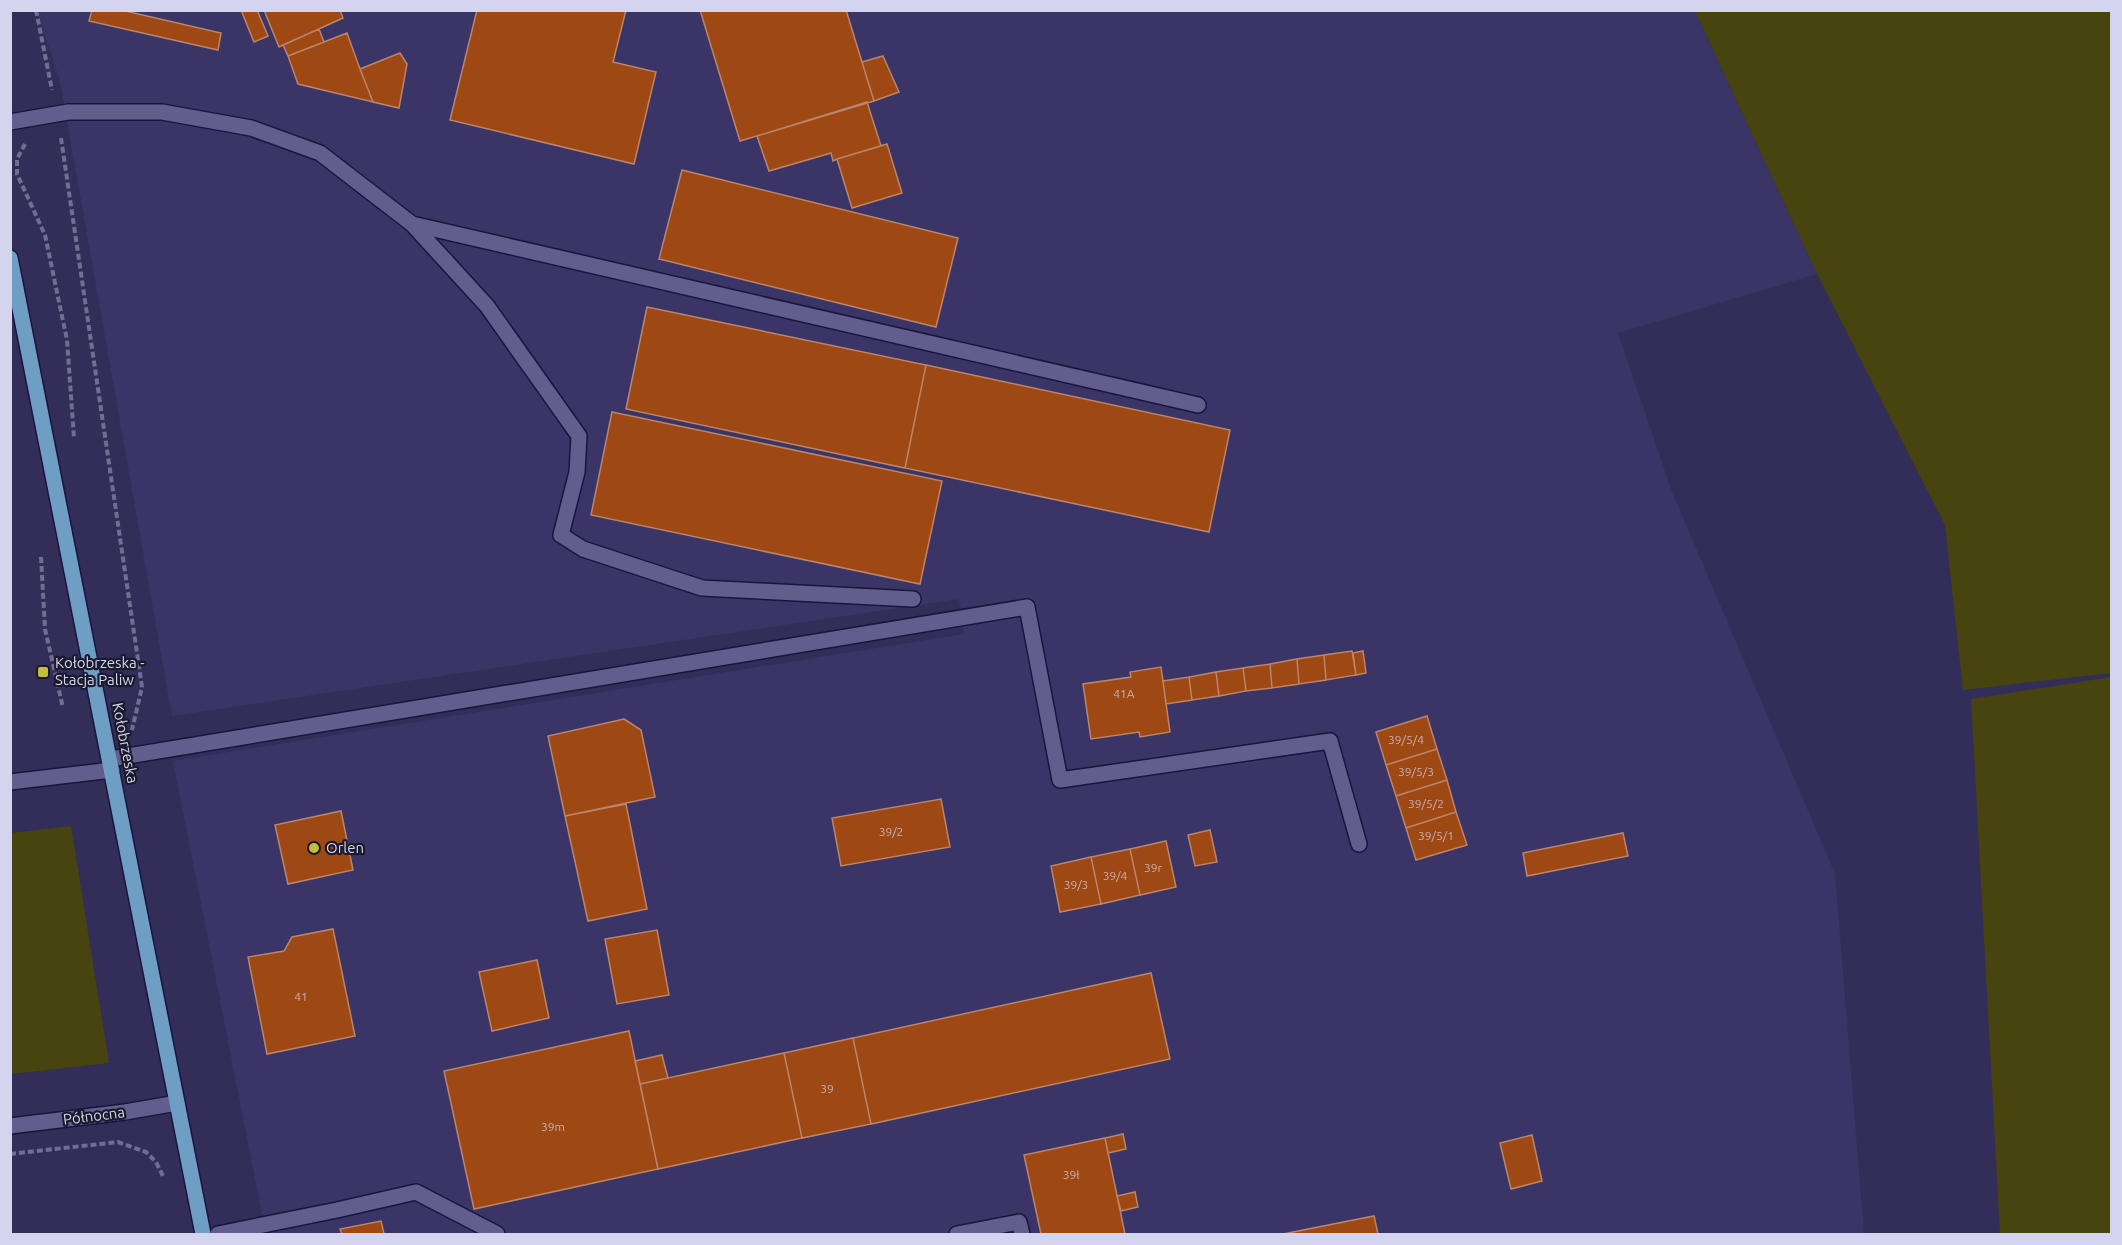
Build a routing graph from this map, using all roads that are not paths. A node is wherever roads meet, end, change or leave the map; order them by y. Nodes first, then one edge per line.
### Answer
1 (10, 122) edge
2 (412, 224) junction
3 (10, 258) edge
4 (1198, 405) dead end
5 (913, 599) dead end
6 (111, 765) junction
7 (10, 782) edge
8 (1359, 844) dead end
9 (177, 1103) junction
10 (10, 1126) edge
11 (203, 1234) edge
12 (218, 1234) edge
13 (497, 1234) edge
14 (957, 1234) edge
15 (1022, 1234) edge

1 - 2 street
2 - 4 street
2 - 5 street
3 - 6 main road, Kołobrzeska
6 - 7 street
6 - 8 street
6 - 9 main road, Kołobrzeska
9 - 10 street, Północna
9 - 11 main road, Kołobrzeska
12 - 13 street
14 - 15 street

